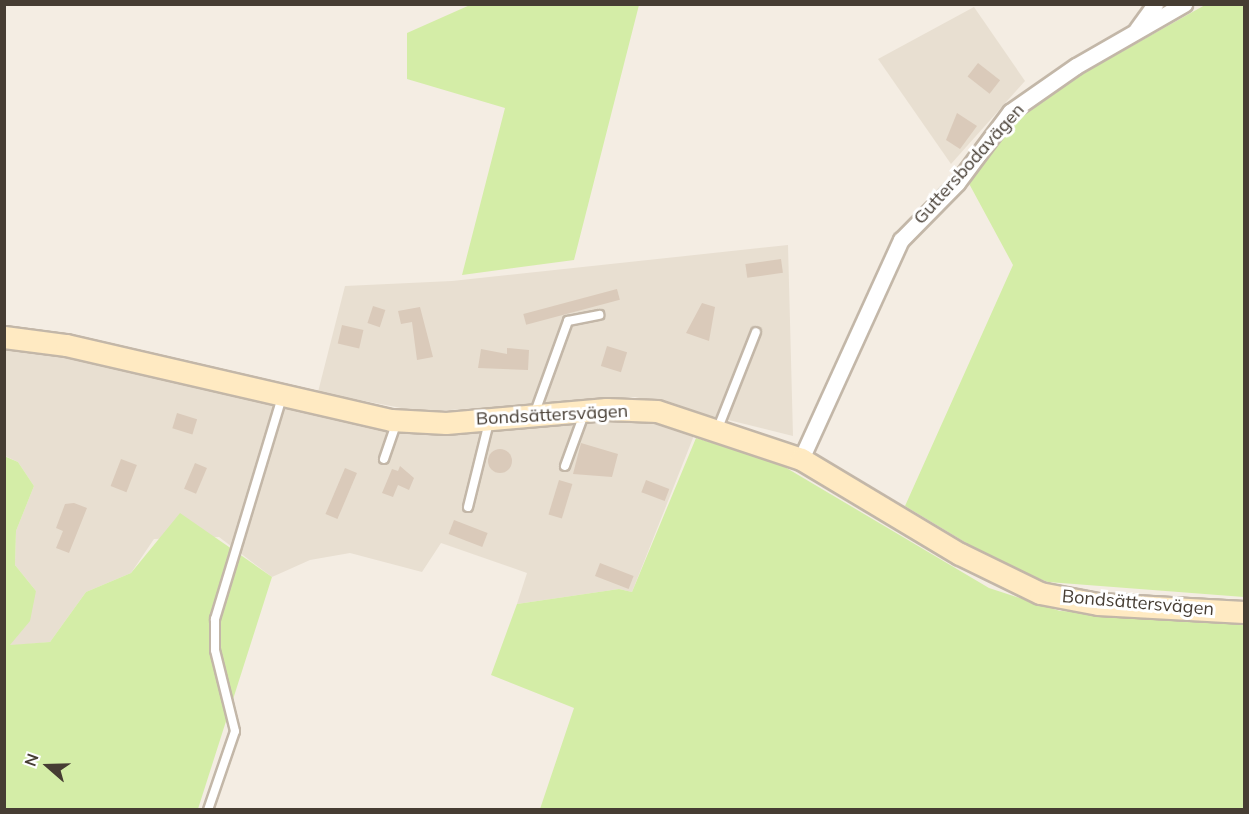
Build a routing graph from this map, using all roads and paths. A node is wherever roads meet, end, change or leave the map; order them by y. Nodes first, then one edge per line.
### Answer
1 (1155, 4) edge
2 (1184, 4) edge
3 (1133, 34) junction
4 (599, 315) dead end
5 (756, 332) dead end
6 (4, 337) edge
7 (282, 397) junction
8 (585, 410) junction
9 (535, 414) junction
10 (488, 417) junction
11 (398, 421) junction
12 (717, 430) junction
13 (384, 459) dead end
14 (801, 459) junction
15 (565, 466) dead end
16 (468, 507) dead end
17 (1245, 612) edge
18 (208, 810) edge

1 - 3 street
2 - 3 street, Guttersbodavägen
3 - 14 street, Guttersbodavägen
4 - 9 lane
5 - 12 lane
6 - 7 street, Bondsättersvägen
7 - 11 street, Bondsättersvägen
7 - 18 lane
8 - 9 street, Bondsättersvägen
8 - 12 street, Bondsättersvägen
8 - 15 lane
9 - 10 street, Bondsättersvägen
10 - 11 street, Bondsättersvägen
10 - 16 lane
11 - 13 lane
12 - 14 street, Bondsättersvägen
14 - 17 street, Bondsättersvägen

